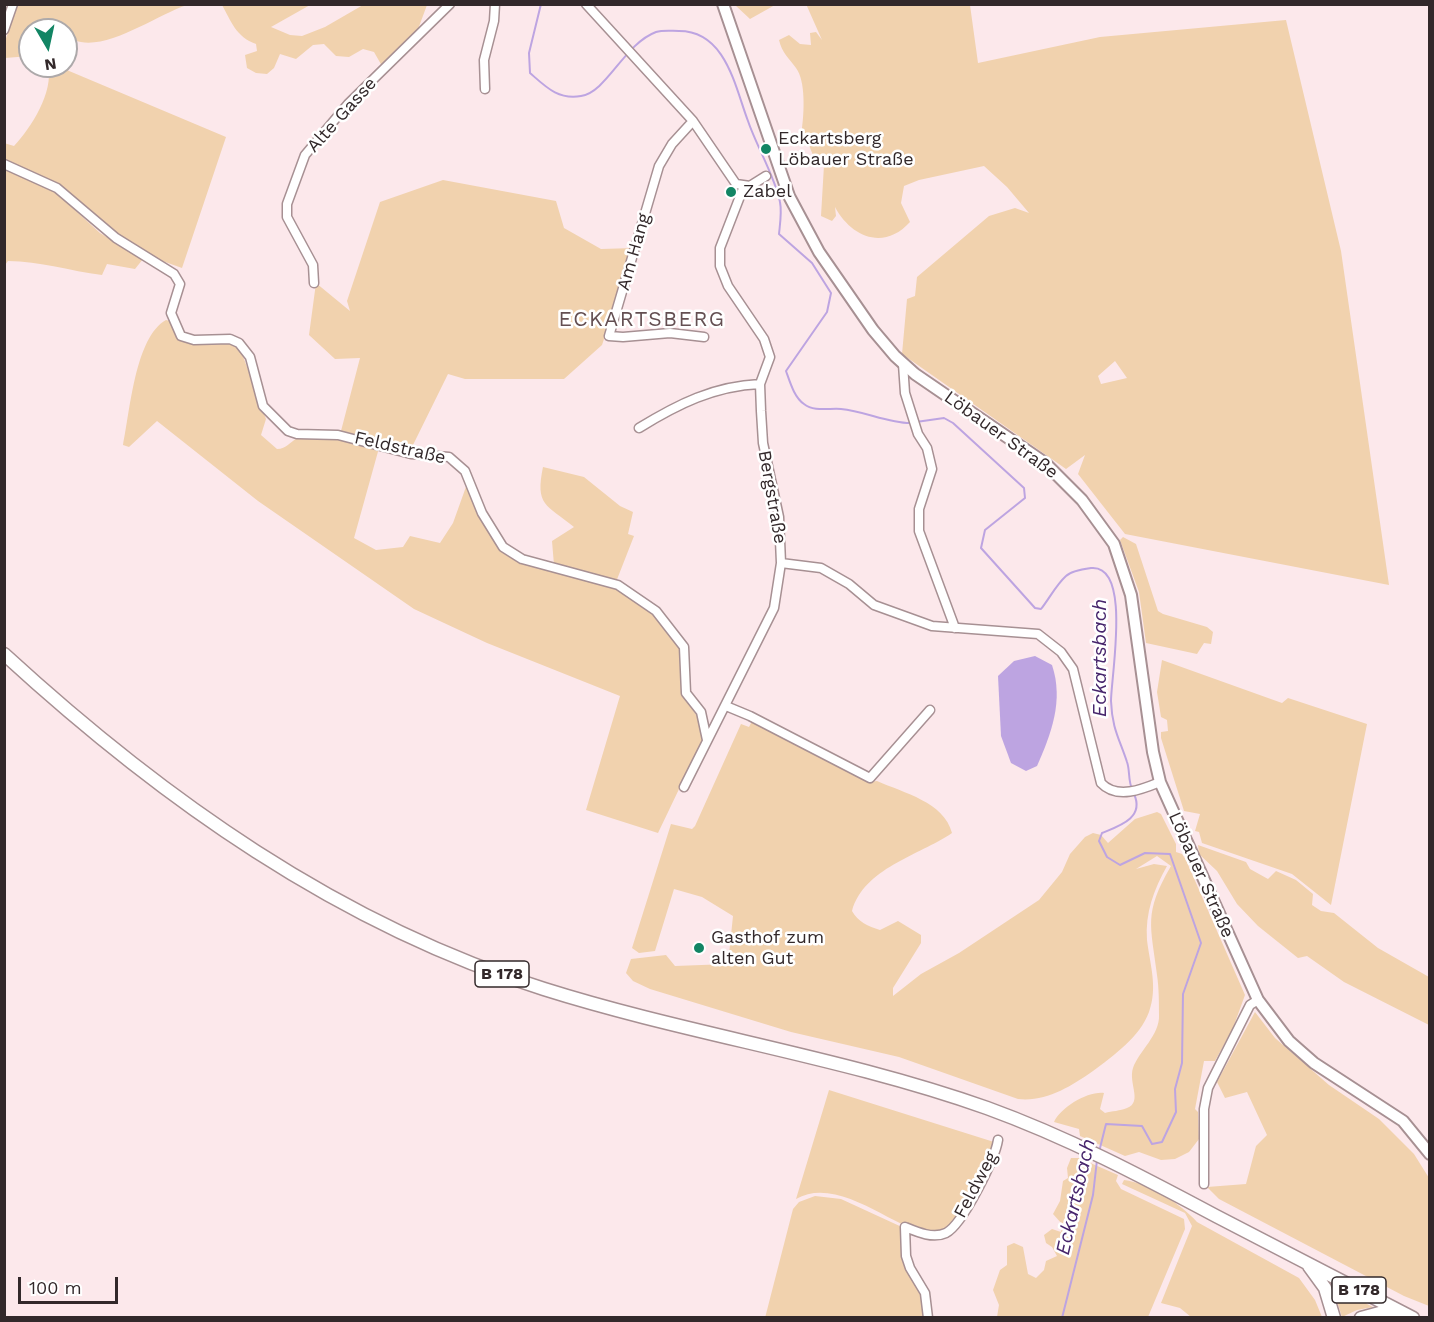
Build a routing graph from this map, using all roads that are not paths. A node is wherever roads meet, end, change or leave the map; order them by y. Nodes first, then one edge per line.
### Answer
1 (13, 4) edge
2 (450, 4) edge
3 (495, 4) edge
4 (586, 4) edge
5 (723, 4) edge
6 (4, 30) edge
7 (485, 89) dead end
8 (693, 121) junction
9 (4, 164) edge
10 (773, 173) junction
11 (744, 186) junction
12 (314, 283) dead end
13 (704, 337) dead end
14 (903, 364) junction
15 (760, 384) junction
16 (639, 428) dead end
17 (781, 563) junction
18 (955, 628) junction
19 (4, 654) edge
20 (726, 706) junction
21 (930, 710) dead end
22 (701, 712) junction
23 (721, 716) junction
24 (707, 740) junction
25 (1160, 782) junction
26 (684, 787) dead end
27 (1257, 997) junction
28 (998, 1140) dead end
29 (1430, 1154) edge
30 (1203, 1184) dead end
31 (1306, 1263) junction
32 (928, 1317) edge
33 (1334, 1317) edge
34 (1361, 1317) edge
35 (1404, 1317) edge
36 (1413, 1317) edge

1 - 6 street
2 - 12 street, Alte Gasse
3 - 7 street
4 - 8 street
5 - 10 main road, Löbauer Straße
8 - 11 street
8 - 13 street, Am Hang
9 - 22 street, Feldstraße
10 - 11 street
10 - 14 main road, Löbauer Straße
11 - 15 street, Bergstraße
14 - 18 street
14 - 25 main road, Löbauer Straße
15 - 16 street
15 - 17 street, Bergstraße
17 - 18 street
17 - 20 street, Bergstraße
18 - 25 street
19 - 31 highway, B 178
20 - 21 street
20 - 23 street, Bergstraße
22 - 23 street
22 - 24 street, Feldstraße
23 - 24 street, Bergstraße
24 - 26 street, Bergstraße
25 - 27 main road, Löbauer Straße
27 - 29 main road, Löbauer Straße
27 - 30 street
28 - 32 street, Feldweg
31 - 33 highway
31 - 36 highway, B 178
34 - 35 highway

